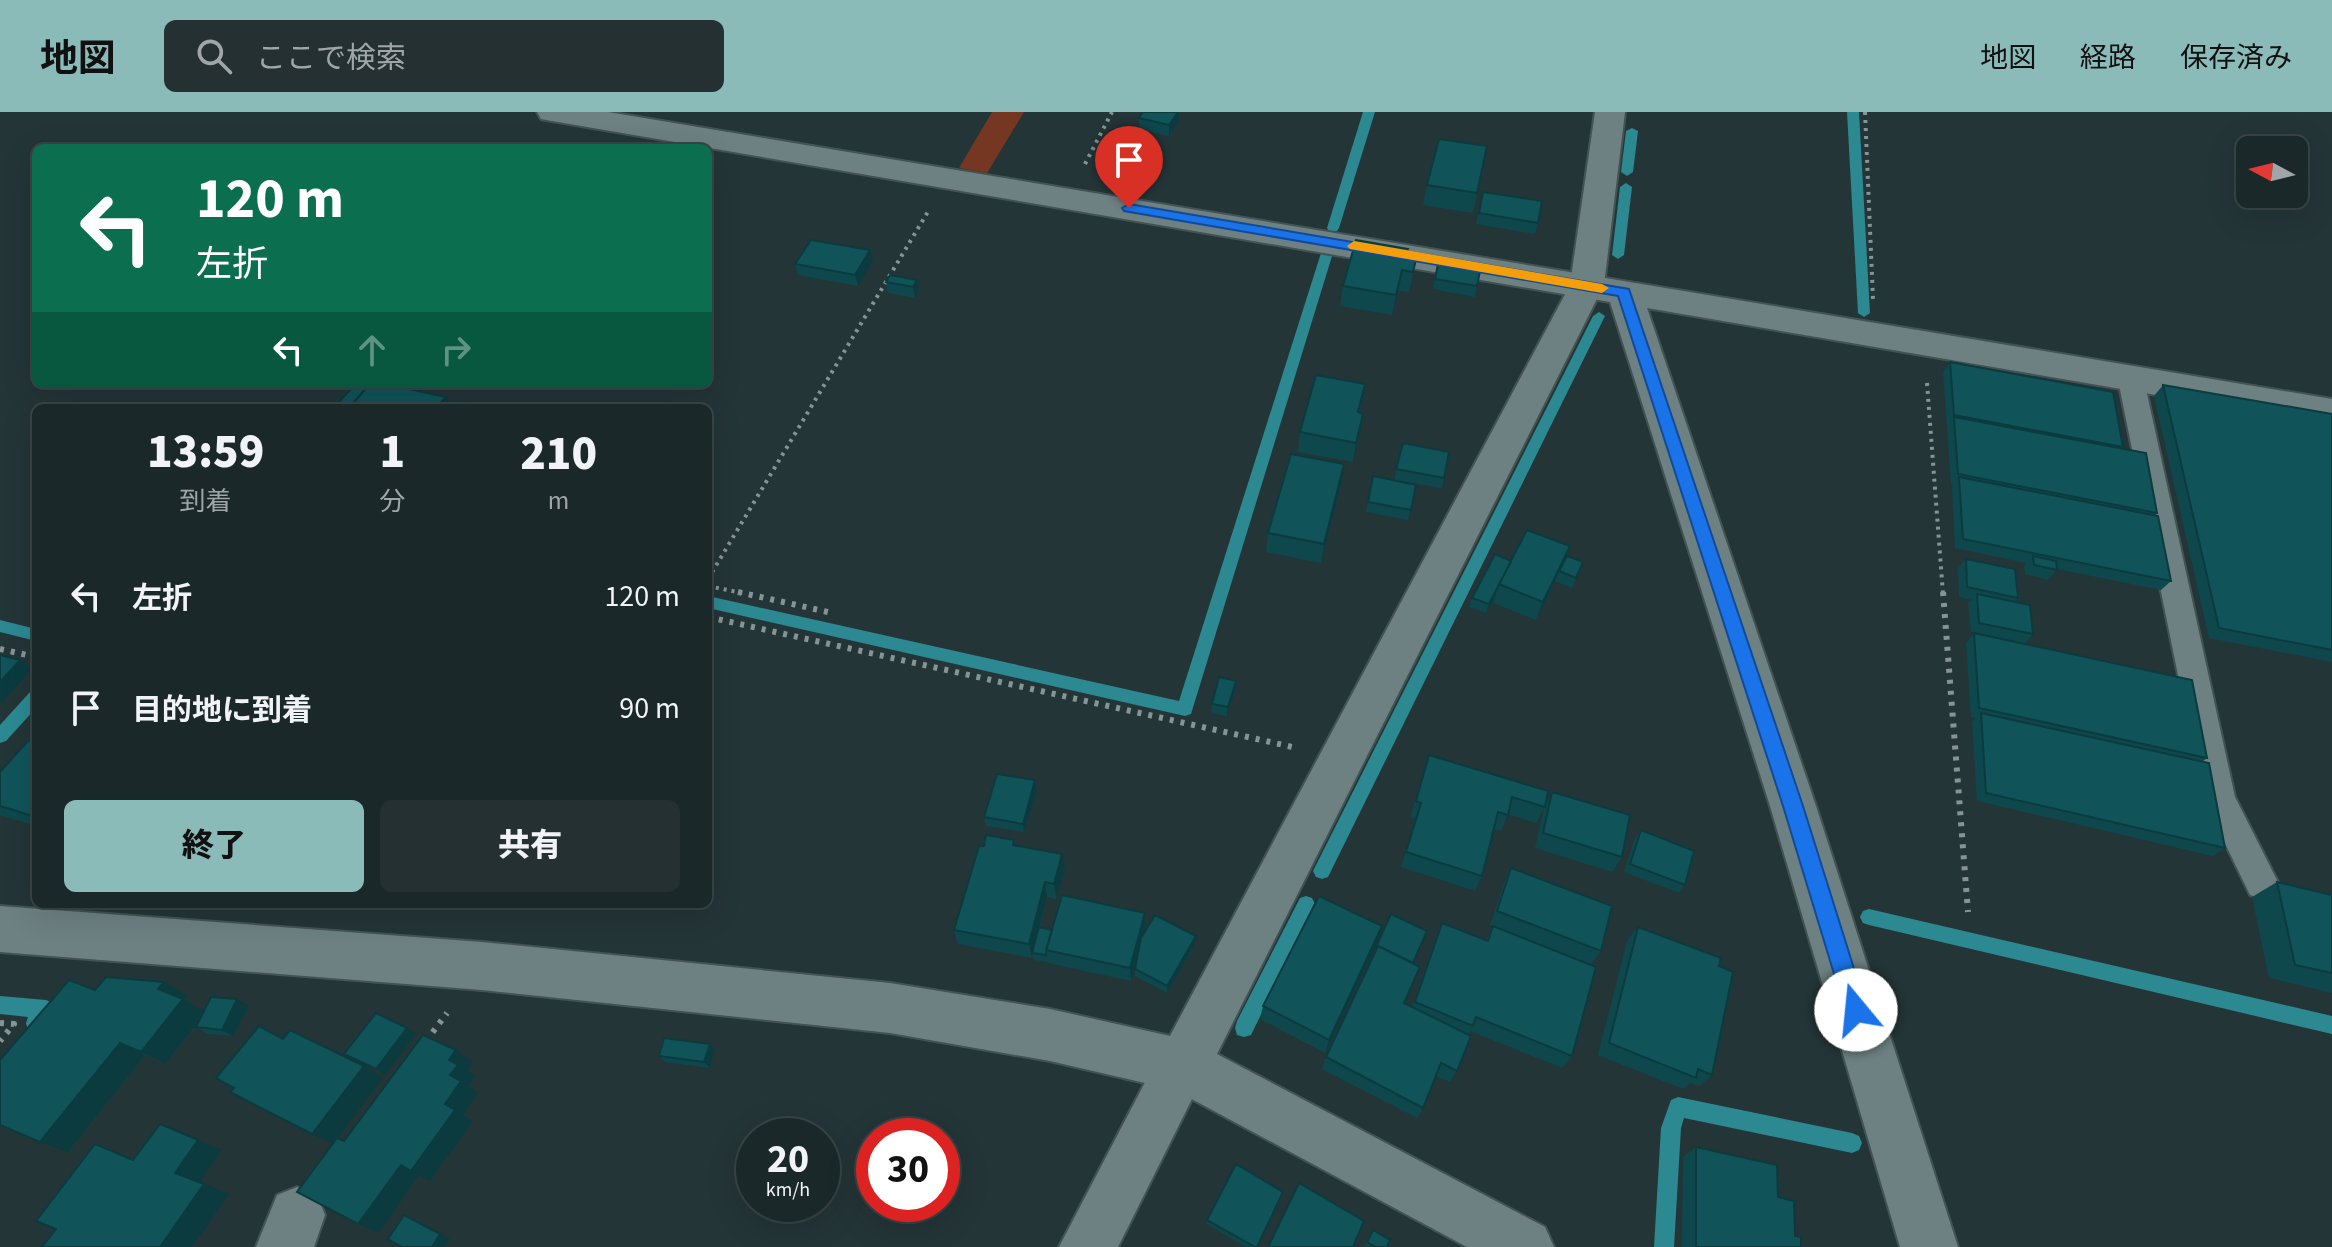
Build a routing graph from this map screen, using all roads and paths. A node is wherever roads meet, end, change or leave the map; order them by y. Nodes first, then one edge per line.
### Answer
1 (552, 112) edge
2 (1112, 112) edge
3 (1610, 112) edge
4 (1865, 112) edge
5 (595, 115) edge
6 (570, 144) edge
7 (948, 178) junction
8 (1068, 198) junction
9 (1605, 289) junction
10 (1875, 336) junction
11 (1924, 344) junction
12 (2131, 380) junction
13 (2332, 412) edge
14 (712, 572) edge
15 (712, 587) edge
16 (828, 612) dead end
17 (712, 618) edge
18 (0, 649) edge
19 (32, 656) edge
20 (1342, 758) junction
21 (2262, 884) dead end
22 (1968, 912) dead end
23 (0, 929) edge
24 (482, 966) junction
25 (0, 1023) edge
26 (0, 1041) edge
27 (417, 1053) edge
28 (1183, 1065) junction
29 (1088, 1247) edge
30 (1525, 1247) edge
31 (1929, 1247) edge

1 - 5 street
2 - 8 path
3 - 9 street
4 - 10 path
5 - 6 street
5 - 7 street
7 - 8 street
7 - 14 path
8 - 9 street
9 - 10 street
9 - 20 street
9 - 31 street
10 - 11 street
11 - 12 street
11 - 22 path
12 - 13 street
12 - 21 lane
15 - 16 path
17 - 20 path
18 - 19 path
20 - 28 street
23 - 24 street
24 - 27 path
24 - 28 street
25 - 26 path
28 - 29 street
28 - 30 street

